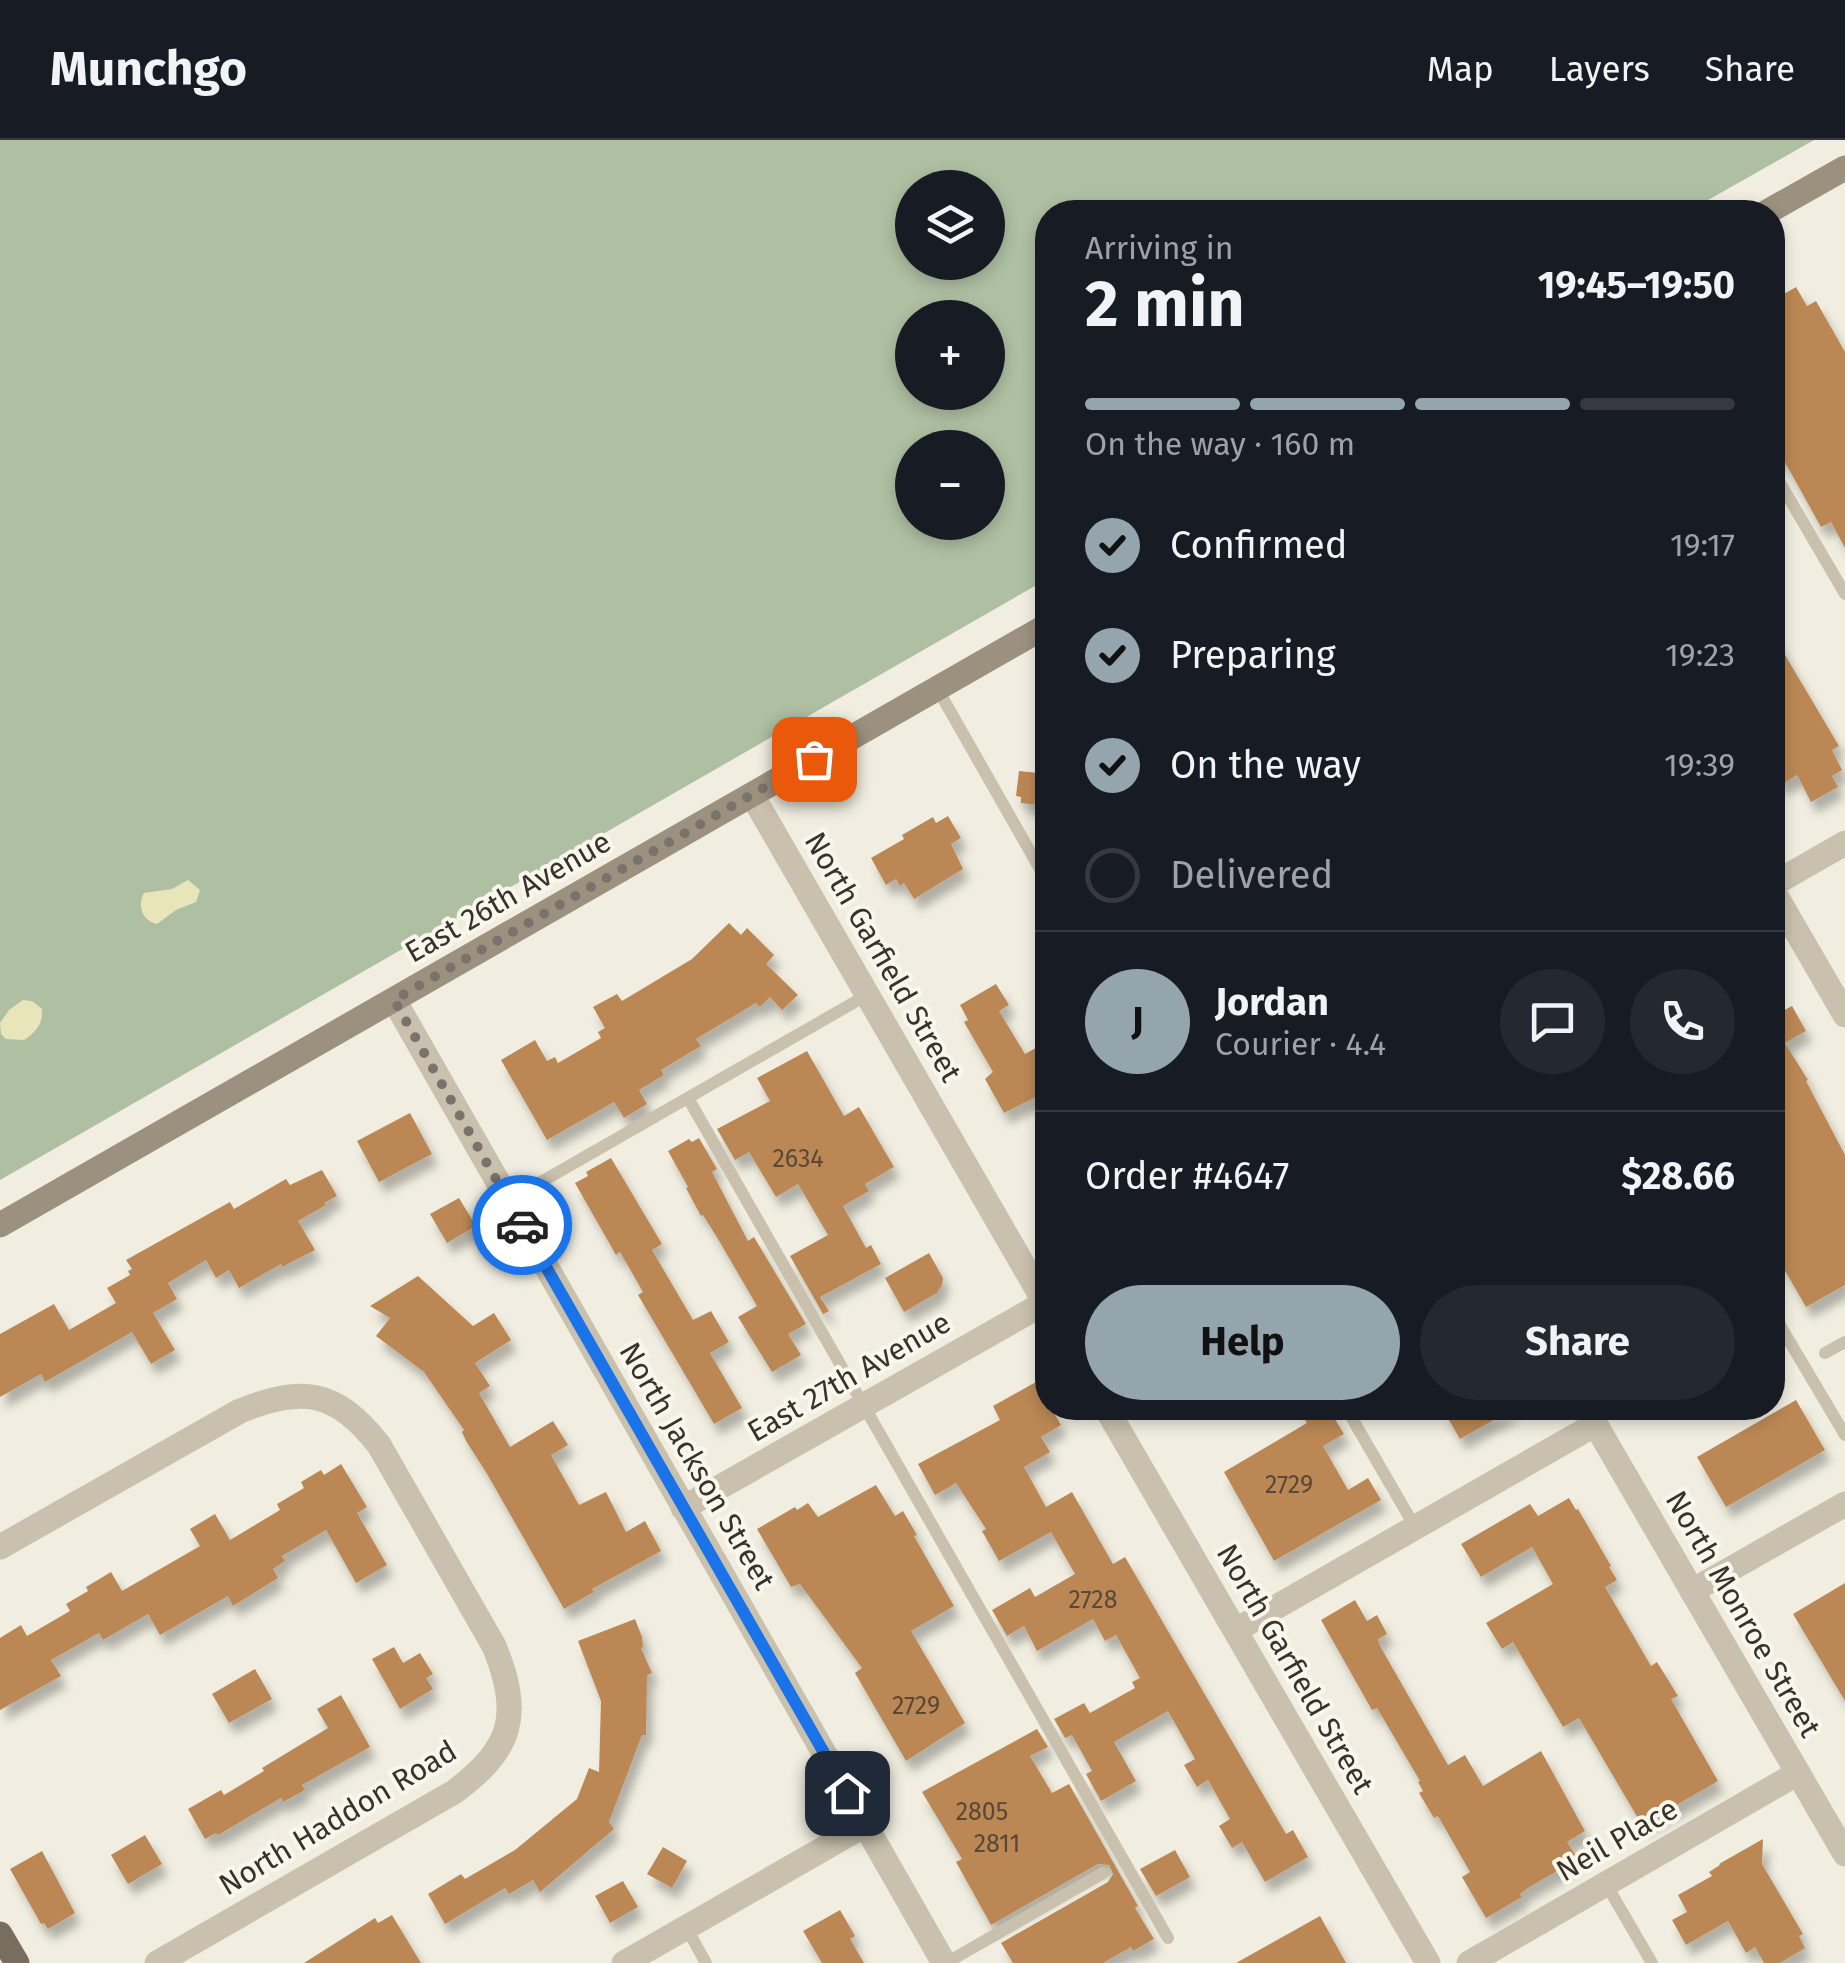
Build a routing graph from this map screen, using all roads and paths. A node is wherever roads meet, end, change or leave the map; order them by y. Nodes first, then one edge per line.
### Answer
1 (1843, 172) edge
2 (1785, 203) edge
3 (1785, 490) edge
4 (1845, 594) edge
5 (1035, 632) edge
6 (937, 688) junction
7 (752, 794) junction
8 (1845, 843) edge
9 (1035, 860) edge
10 (1785, 879) edge
11 (1785, 910) edge
12 (868, 996) junction
13 (394, 1000) junction
14 (1845, 1016) edge
15 (688, 1098) junction
16 (508, 1201) junction
17 (0, 1226) edge
18 (1035, 1283) edge
19 (1035, 1311) edge
20 (1785, 1334) edge
21 (1845, 1342) edge
22 (1825, 1353) dead end
23 (864, 1406) junction
24 (1113, 1420) edge
25 (1353, 1420) edge
26 (1585, 1420) edge
27 (1593, 1420) edge
28 (1845, 1435) edge
29 (1845, 1504) edge
30 (684, 1508) junction
31 (1415, 1528) junction
32 (0, 1547) edge
33 (1692, 1591) junction
34 (1236, 1630) junction
35 (1798, 1773) junction
36 (865, 1825) junction
37 (1845, 1854) edge
38 (1104, 1873) dead end
39 (1606, 1884) junction
40 (686, 1927) junction
41 (0, 1934) edge
42 (1168, 1938) dead end
43 (17, 1963) edge
44 (157, 1963) edge
45 (624, 1963) edge
46 (706, 1963) edge
47 (945, 1963) edge
48 (1428, 1963) edge
49 (1469, 1963) edge
50 (1652, 1963) edge

1 - 2 street
3 - 4 lane
5 - 6 street, East 26th Avenue
6 - 7 street, East 26th Avenue
6 - 9 lane
7 - 12 street, North Garfield Street
7 - 13 street, East 26th Avenue
8 - 10 street
11 - 14 street
12 - 15 lane
12 - 18 street, North Garfield Street
13 - 16 street, North Jackson Street
13 - 17 street, East 26th Avenue
15 - 16 lane
15 - 23 lane
16 - 30 street, North Jackson Street
19 - 23 street, East 27th Avenue
20 - 28 lane
21 - 22 lane
23 - 30 street, East 27th Avenue
23 - 42 lane
24 - 34 street, North Garfield Street
25 - 31 lane
26 - 31 street
27 - 33 street, North Monroe Street
29 - 33 street
30 - 36 street, North Jackson Street
31 - 34 street
32 - 44 street, North Haddon Road
33 - 35 street, North Monroe Street
34 - 48 street, North Garfield Street
35 - 37 street, North Monroe Street
35 - 39 street, Neil Place
36 - 40 street
36 - 47 street, North Jackson Street
38 - 47 lane
39 - 49 street, Neil Place
39 - 50 lane
40 - 45 street
40 - 46 lane
41 - 43 main road

